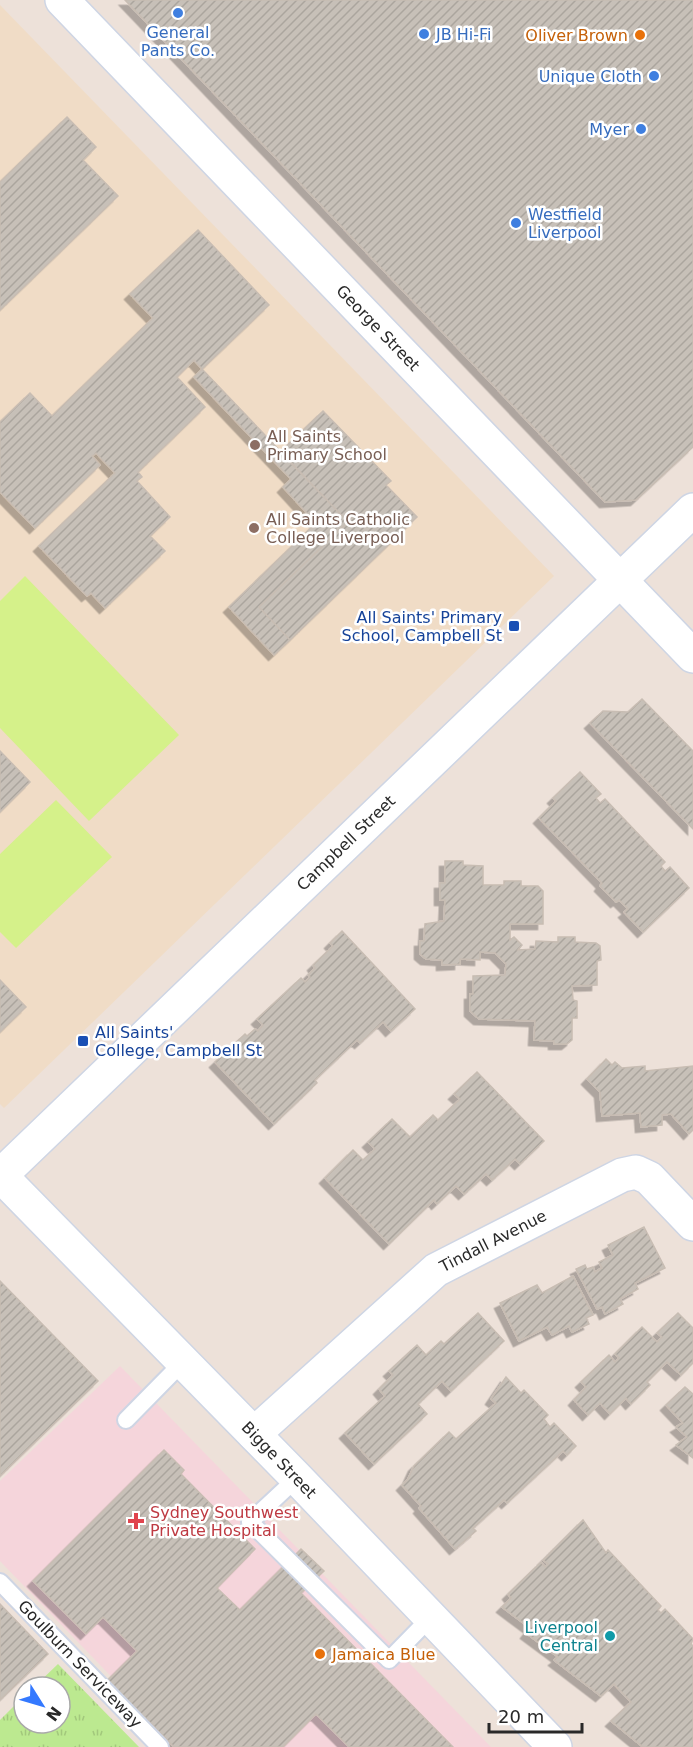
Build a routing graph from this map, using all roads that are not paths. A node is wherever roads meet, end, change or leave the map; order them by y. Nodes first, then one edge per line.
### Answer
1 (62, 0) edge
2 (693, 510) edge
3 (620, 581) junction
4 (693, 656) edge
5 (0, 1176) edge
6 (693, 1224) edge
7 (183, 1362) junction
8 (126, 1420) dead end
9 (254, 1434) junction
10 (297, 1478) junction
11 (0, 1581) edge
12 (431, 1617) junction
13 (160, 1747) edge
14 (555, 1747) edge

1 - 3 street, George Street
2 - 3 street, Campbell Street
3 - 4 street, George Street
3 - 5 street, Campbell Street
5 - 7 street, Bigge Street
6 - 9 street, Tindall Avenue
7 - 8 lane
7 - 9 street, Bigge Street
9 - 10 street, Bigge Street
10 - 12 street, Bigge Street
10 - 12 lane
11 - 13 lane, Goulburn Serviceway
12 - 14 street, Bigge Street

